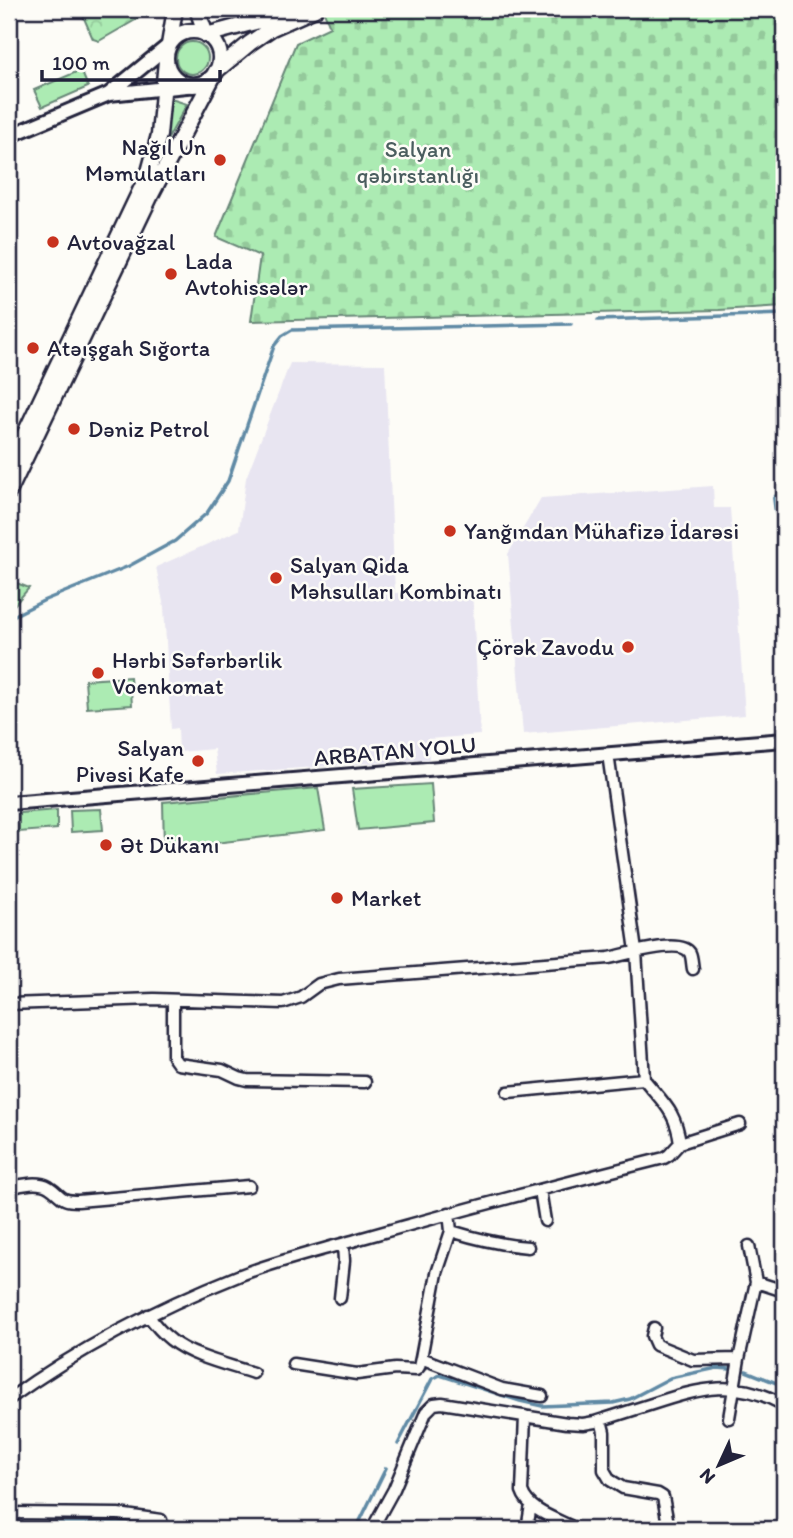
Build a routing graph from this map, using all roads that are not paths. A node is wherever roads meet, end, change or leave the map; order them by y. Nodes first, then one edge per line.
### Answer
1 (175, 9) edge
2 (197, 9) edge
3 (289, 9) edge
4 (315, 9) edge
5 (206, 35) junction
6 (169, 45) junction
7 (166, 61) junction
8 (216, 71) junction
9 (196, 85) junction
10 (163, 88) junction
11 (109, 94) junction
12 (9, 136) edge
13 (9, 467) edge
14 (9, 492) edge
15 (784, 740) edge
16 (608, 754) junction
17 (9, 803) edge
18 (636, 951) junction
19 (693, 969) dead end
20 (173, 1001) junction
21 (9, 1004) edge
22 (644, 1079) junction
23 (365, 1082) dead end
24 (508, 1092) dead end
25 (740, 1124) dead end
26 (680, 1143) junction
27 (249, 1186) dead end
28 (540, 1190) junction
29 (9, 1191) edge
30 (449, 1213) junction
31 (545, 1221) dead end
32 (450, 1231) junction
33 (343, 1244) junction
34 (749, 1246) dead end
35 (528, 1247) dead end
36 (756, 1282) junction
37 (784, 1291) edge
38 (341, 1298) dead end
39 (148, 1315) junction
40 (654, 1328) dead end
41 (421, 1357) junction
42 (739, 1359) junction
43 (293, 1364) dead end
44 (253, 1373) dead end
45 (734, 1388) junction
46 (542, 1396) dead end
47 (9, 1399) edge
48 (784, 1405) edge
49 (526, 1416) junction
50 (729, 1418) dead end
51 (601, 1420) junction
52 (531, 1506) junction
53 (9, 1513) edge
54 (161, 1520) dead end
55 (372, 1529) edge
56 (527, 1529) edge
57 (573, 1529) edge
58 (669, 1529) edge

1 - 6 main road
2 - 5 main road
3 - 5 main road
4 - 8 main road
5 - 6 main road
5 - 8 main road
6 - 7 main road
6 - 11 main road
7 - 9 main road
7 - 10 main road
8 - 9 main road
8 - 14 main road
9 - 10 main road
10 - 11 main road
10 - 13 main road
11 - 12 main road
15 - 16 main road, ARBATAN YOLU
16 - 17 main road, ARBATAN YOLU
16 - 18 street
18 - 19 street
18 - 20 street
18 - 22 street
20 - 21 street
20 - 23 street
22 - 24 street
22 - 26 street
25 - 26 street
26 - 28 street
27 - 29 street
28 - 30 street
28 - 31 street
30 - 32 street
30 - 33 street
32 - 35 street
32 - 41 street
33 - 38 street
33 - 39 street
34 - 36 street
36 - 37 street
36 - 42 street
39 - 44 street
39 - 47 street
40 - 42 street
41 - 43 street
41 - 46 street
42 - 45 street
45 - 48 street
45 - 50 street
45 - 51 street
49 - 51 street
49 - 52 street
49 - 55 street
51 - 58 street
52 - 56 street
52 - 57 street
53 - 54 street

